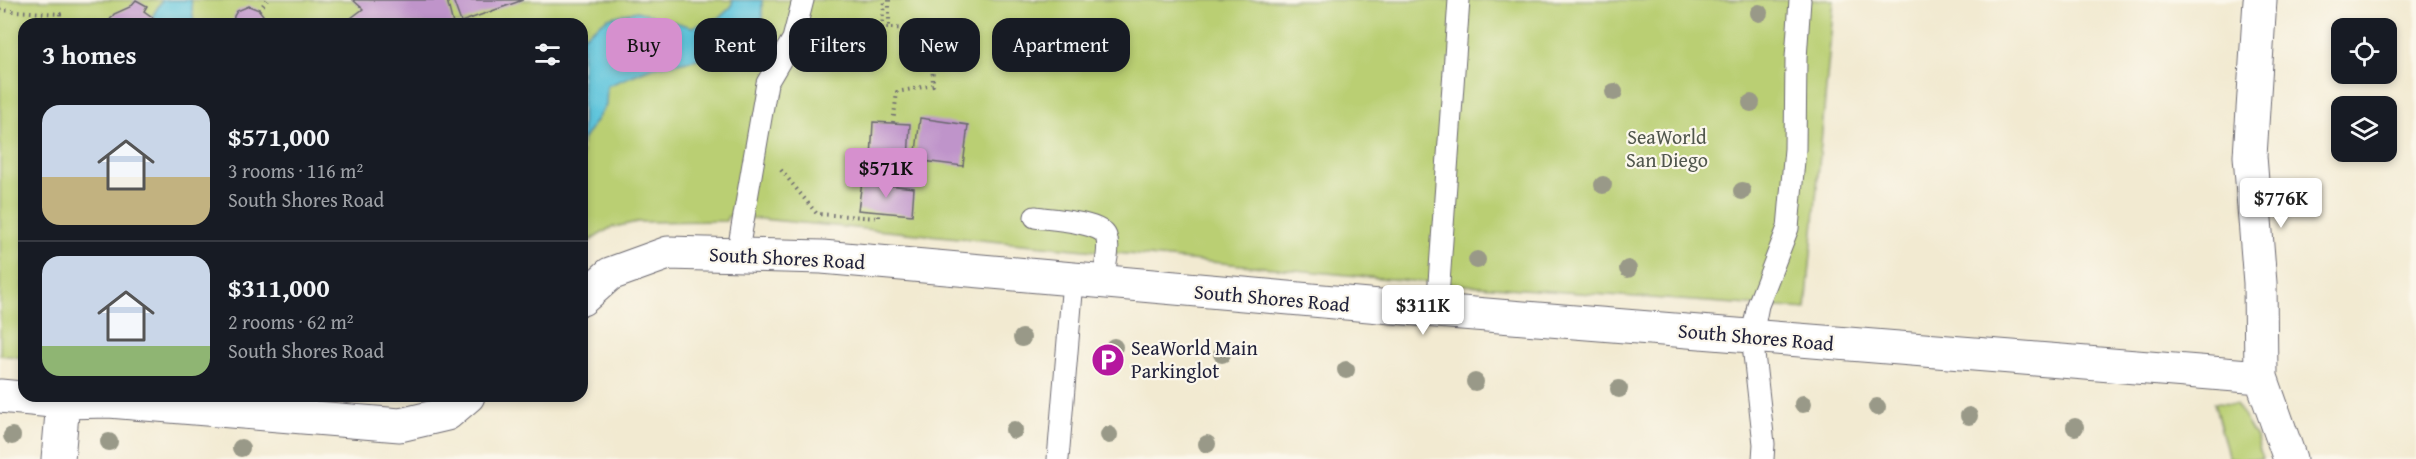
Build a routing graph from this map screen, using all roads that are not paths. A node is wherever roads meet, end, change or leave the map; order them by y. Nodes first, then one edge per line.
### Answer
1 (803, 0) edge
2 (1460, 0) edge
3 (1800, 0) edge
4 (2260, 0) edge
5 (1035, 217) dead end
6 (737, 256) junction
7 (1088, 282) junction
8 (588, 294) edge
9 (1437, 312) junction
10 (1752, 336) junction
11 (2261, 377) junction
12 (0, 396) edge
13 (18, 398) edge
14 (63, 402) edge
15 (121, 402) edge
16 (461, 402) edge
17 (58, 459) edge
18 (1058, 459) edge
19 (1763, 459) edge
20 (2290, 459) edge

1 - 6 lane
2 - 9 lane
3 - 10 lane
4 - 11 street
5 - 7 lane
6 - 7 street, South Shores Road
6 - 8 street, South Shores Road
7 - 9 street, South Shores Road
7 - 18 lane
9 - 10 street, South Shores Road
10 - 11 street, South Shores Road
10 - 19 lane
11 - 20 street
12 - 13 street
14 - 17 street
15 - 16 street

